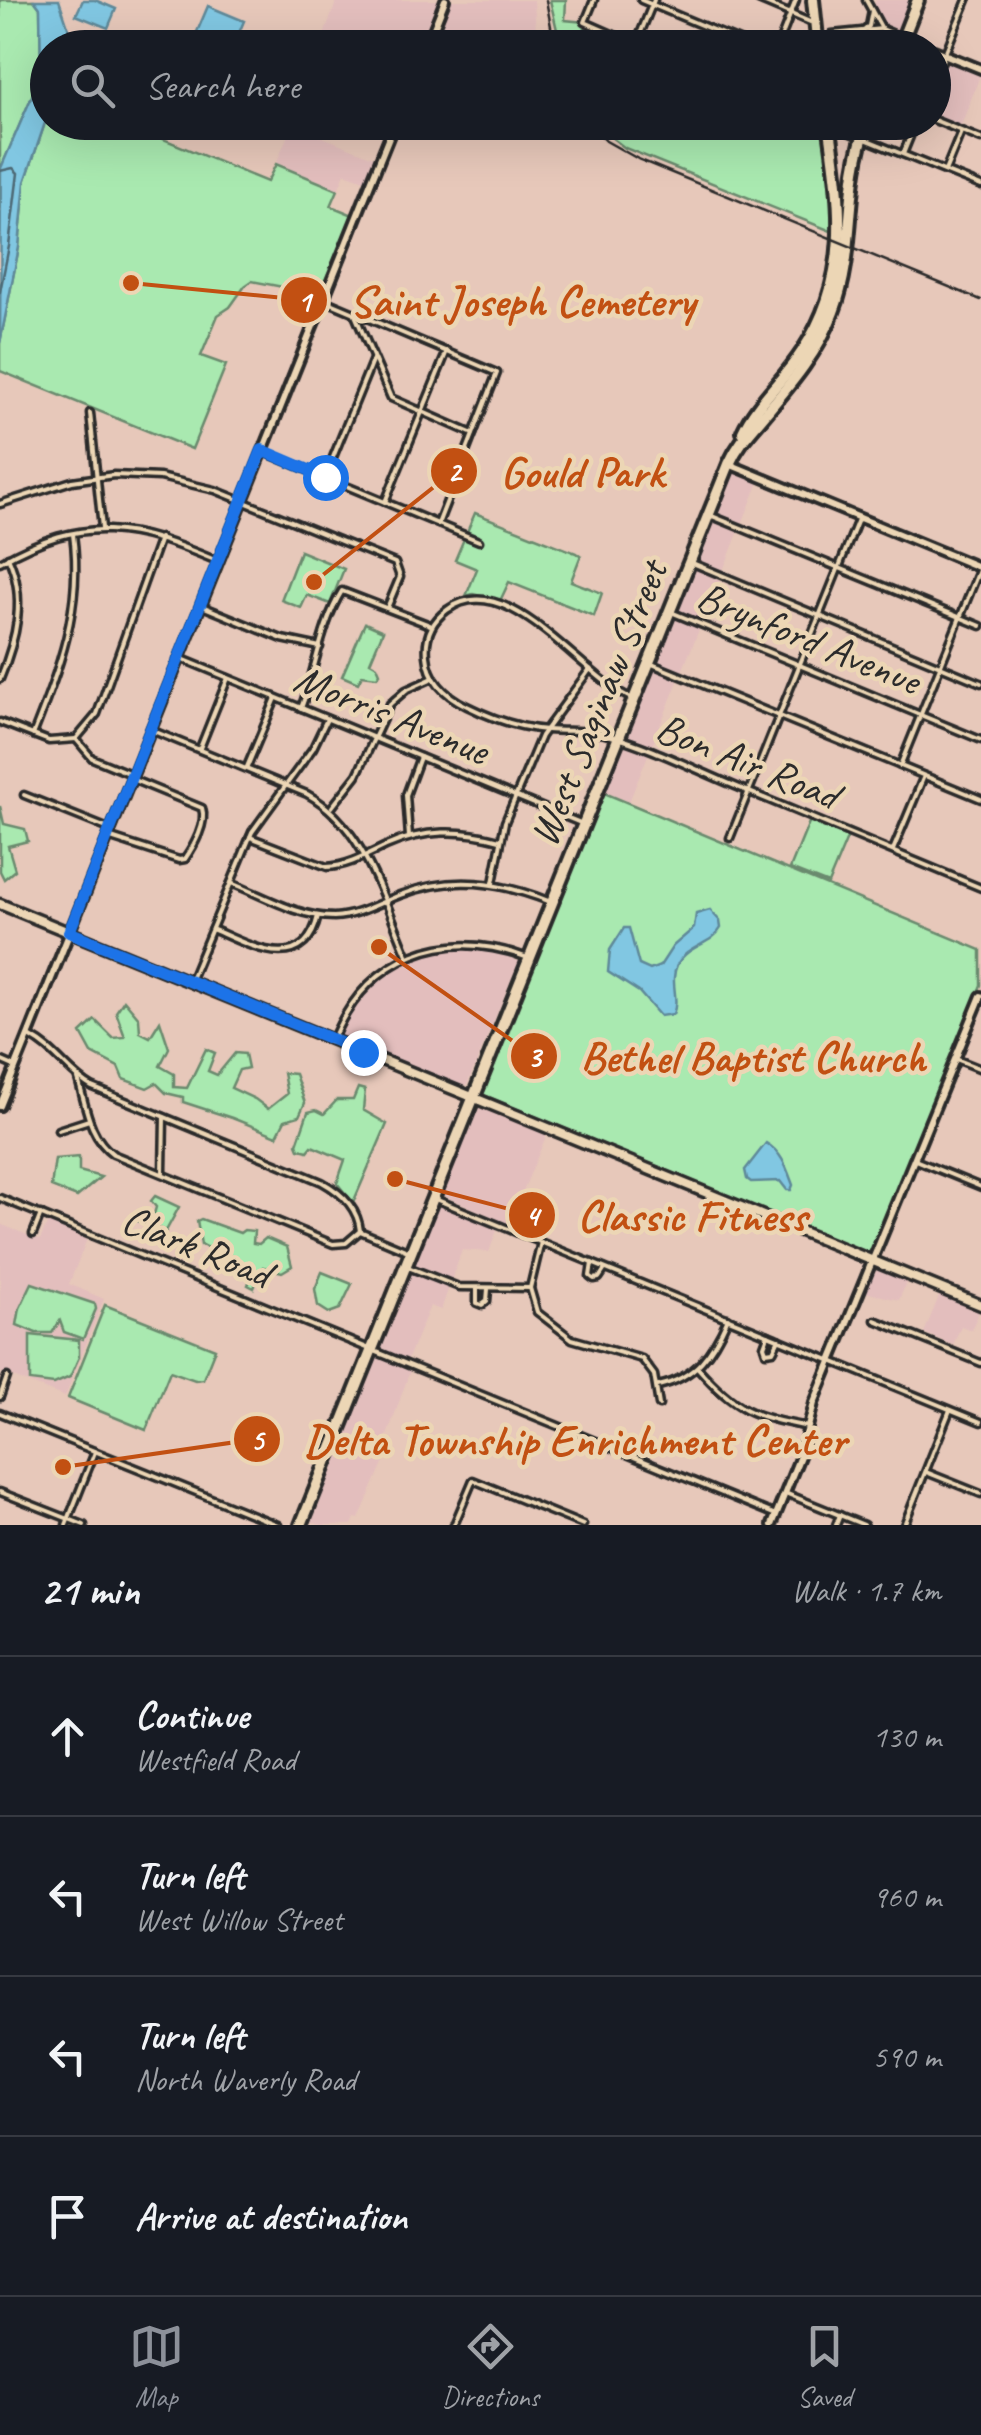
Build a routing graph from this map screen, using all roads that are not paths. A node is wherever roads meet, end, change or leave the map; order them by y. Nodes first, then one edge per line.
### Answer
1 (445, 0) edge
2 (594, 0) edge
3 (642, 0) edge
4 (758, 0) edge
5 (796, 0) edge
6 (813, 0) edge
7 (866, 0) edge
8 (918, 0) edge
9 (967, 0) edge
10 (653, 2) edge
11 (872, 10) junction
12 (791, 14) junction
13 (810, 22) dead end
14 (882, 29) joint
15 (433, 30) edge
16 (604, 30) edge
17 (642, 30) edge
18 (716, 30) edge
19 (784, 30) edge
20 (816, 30) edge
21 (864, 30) edge
22 (875, 30) edge
23 (906, 30) edge
24 (951, 38) edge
25 (951, 57) edge
26 (981, 69) edge
27 (951, 128) edge
28 (961, 132) junction
29 (388, 140) edge
30 (830, 140) edge
31 (862, 140) edge
32 (865, 140) edge
33 (909, 140) edge
34 (981, 140) edge
35 (903, 154) junction
36 (945, 171) junction
37 (981, 186) edge
38 (323, 300) junction
39 (354, 313) junction
40 (447, 351) junction
41 (373, 359) junction
42 (422, 412) junction
43 (90, 413) dead end
44 (473, 434) junction
45 (739, 442) junction
46 (262, 450) junction
47 (728, 464) junction
48 (97, 476) junction
49 (325, 477) junction
50 (242, 500) junction
51 (386, 502) junction
52 (0, 504) edge
53 (708, 514) junction
54 (859, 517) junction
55 (438, 524) junction
56 (102, 529) junction
57 (74, 534) junction
58 (160, 538) junction
59 (479, 541) dead end
60 (8, 557) junction
61 (218, 561) junction
62 (0, 562) edge
63 (689, 562) junction
64 (840, 567) junction
65 (980, 568) edge
66 (200, 605) junction
67 (388, 608) junction
68 (669, 612) junction
69 (820, 617) junction
70 (961, 617) junction
71 (432, 626) junction
72 (981, 626) edge
73 (320, 648) junction
74 (178, 658) junction
75 (648, 662) junction
76 (800, 666) junction
77 (941, 666) junction
78 (590, 669) junction
79 (228, 678) junction
80 (433, 678) junction
81 (0, 679) edge
82 (981, 683) edge
83 (276, 698) junction
84 (633, 699) junction
85 (300, 708) junction
86 (921, 716) junction
87 (780, 717) junction
88 (327, 719) junction
89 (0, 722) edge
90 (149, 729) junction
91 (545, 730) junction
92 (32, 735) junction
93 (617, 738) junction
94 (76, 739) junction
95 (374, 739) junction
96 (981, 740) edge
97 (200, 750) junction
98 (420, 757) junction
99 (900, 766) junction
100 (246, 770) junction
101 (130, 776) junction
102 (924, 776) junction
103 (285, 786) junction
104 (749, 792) junction
105 (24, 795) dead end
106 (516, 796) junction
107 (981, 799) edge
108 (330, 809) junction
109 (583, 824) junction
110 (107, 833) junction
111 (250, 837) junction
112 (409, 837) junction
113 (730, 838) dead end
114 (500, 840) junction
115 (892, 852) junction
116 (364, 856) junction
117 (231, 883) junction
118 (493, 884) junction
119 (981, 888) edge
120 (383, 901) junction
121 (551, 902) junction
122 (0, 904) edge
123 (318, 916) junction
124 (212, 930) junction
125 (69, 932) junction
126 (408, 957) junction
127 (528, 958) junction
128 (190, 982) junction
129 (981, 996) edge
130 (29, 1036) junction
131 (333, 1039) junction
132 (956, 1059) junction
133 (0, 1060) edge
134 (16, 1067) junction
135 (981, 1069) edge
136 (78, 1079) junction
137 (92, 1087) junction
138 (83, 1096) junction
139 (472, 1096) junction
140 (0, 1106) edge
141 (164, 1117) junction
142 (89, 1120) junction
143 (58, 1130) dead end
144 (915, 1160) junction
145 (162, 1174) junction
146 (981, 1187) edge
147 (432, 1197) junction
148 (0, 1198) edge
149 (41, 1214) junction
150 (360, 1231) junction
151 (32, 1234) dead end
152 (541, 1242) junction
153 (410, 1252) junction
154 (874, 1261) junction
155 (592, 1263) junction
156 (404, 1266) junction
157 (605, 1269) junction
158 (477, 1288) junction
159 (488, 1288) junction
160 (530, 1288) junction
161 (981, 1304) edge
162 (728, 1318) junction
163 (875, 1320) dead end
164 (768, 1335) junction
165 (779, 1339) junction
166 (371, 1348) junction
167 (832, 1362) junction
168 (981, 1364) edge
169 (698, 1368) junction
170 (6, 1377) dead end
171 (658, 1386) junction
172 (0, 1397) edge
173 (659, 1405) dead end
174 (950, 1410) junction
175 (0, 1414) edge
176 (981, 1422) edge
177 (808, 1427) junction
178 (96, 1452) junction
179 (926, 1472) junction
180 (0, 1492) edge
181 (785, 1493) junction
182 (981, 1494) edge
183 (776, 1515) junction
184 (840, 1515) junction
185 (67, 1522) edge
186 (84, 1525) edge
187 (278, 1525) edge
188 (302, 1525) edge
189 (454, 1525) edge
190 (583, 1525) edge
191 (772, 1525) edge
192 (836, 1525) edge
193 (864, 1525) edge
194 (904, 1525) edge

1 - 15 street
2 - 16 street
3 - 10 street
4 - 12 street
5 - 12 street
6 - 20 main road
7 - 11 street
8 - 23 main road
9 - 24 street
10 - 17 street
10 - 18 street
11 - 14 street
11 - 21 street
12 - 13 street
12 - 19 street
14 - 22 street
25 - 26 street
27 - 28 street
28 - 34 street
28 - 36 street
29 - 38 street
30 - 45 main road
31 - 45 main road, West Saginaw Street
32 - 35 street
33 - 35 street
35 - 36 street
36 - 37 street
38 - 39 street
38 - 46 street
39 - 40 street
39 - 41 street
40 - 42 street
40 - 44 street
41 - 42 street
41 - 49 street
42 - 44 street
42 - 51 street
43 - 48 street
44 - 55 street
45 - 47 main road, West Saginaw Street
46 - 49 street
46 - 50 street
47 - 53 main road, West Saginaw Street
47 - 54 street
48 - 50 street
48 - 52 street
48 - 56 street
49 - 51 street
50 - 61 street
50 - 67 street
51 - 55 street
53 - 63 main road, West Saginaw Street
53 - 64 street
54 - 64 street
54 - 65 street
55 - 59 street
56 - 57 street
56 - 58 street
57 - 60 street
57 - 92 street
58 - 61 street
58 - 94 street
60 - 62 street
60 - 81 street
61 - 66 street
63 - 68 main road, West Saginaw Street
63 - 69 street
64 - 69 street
64 - 70 street
65 - 70 street
66 - 73 street
66 - 74 street
67 - 71 street
67 - 73 street
68 - 75 main road, West Saginaw Street
68 - 76 street, Brynford Avenue
69 - 76 street
69 - 77 street
70 - 72 street
70 - 77 street
71 - 78 street
71 - 80 street
73 - 85 street
74 - 79 street, Morris Avenue
74 - 90 street
75 - 84 main road, West Saginaw Street
75 - 87 street
76 - 86 street, Brynford Avenue
76 - 87 street
77 - 82 street
77 - 86 street
78 - 84 street
78 - 91 street
79 - 83 street, Morris Avenue
79 - 97 street
80 - 91 street, Bon Air Road
80 - 95 street
83 - 85 street, Morris Avenue
83 - 100 street
84 - 93 main road, West Saginaw Street
85 - 88 street, Morris Avenue
86 - 96 street, Brynford Avenue
86 - 99 street
87 - 99 street
87 - 104 street
88 - 95 street, Morris Avenue
88 - 103 street
89 - 92 street
90 - 97 street
90 - 101 street
91 - 93 street, Bon Air Road
91 - 106 street
92 - 94 street
93 - 104 street, Bon Air Road
93 - 109 main road, West Saginaw Street
94 - 101 street
95 - 98 street, Morris Avenue
95 - 108 street
97 - 100 street
98 - 106 street, Morris Avenue
98 - 112 street
99 - 102 street
100 - 103 street
101 - 110 street
101 - 110 street
102 - 107 street
102 - 115 street
103 - 108 street
103 - 111 street
104 - 113 street
104 - 115 street, Bon Air Road
105 - 110 street
106 - 109 street, Morris Avenue
106 - 114 street
108 - 116 street
109 - 121 main road, West Saginaw Street
110 - 125 street
111 - 116 street
111 - 117 street
112 - 114 street
112 - 116 street
114 - 118 street
115 - 119 street, Bon Air Road
116 - 120 street
117 - 123 street
117 - 124 street
118 - 120 street
118 - 121 street
120 - 123 street
120 - 126 street
121 - 127 main road, West Saginaw Street
122 - 125 main road
123 - 124 street
124 - 128 street
125 - 128 main road
125 - 130 street
126 - 127 street
126 - 131 street
127 - 139 main road, West Saginaw Street
128 - 131 main road
129 - 132 street
130 - 134 street
130 - 136 street
131 - 139 main road
132 - 135 street
132 - 144 street
133 - 134 street
134 - 140 street
136 - 137 street
136 - 138 street
137 - 138 street
137 - 141 street
138 - 142 street
139 - 147 main road, West Saginaw Street
139 - 154 main road
141 - 145 street
141 - 150 street
142 - 143 street
142 - 145 street
144 - 146 street
144 - 154 street
145 - 150 street
147 - 152 street
147 - 153 main road, West Saginaw Street
148 - 149 street, Clark Road
149 - 151 street
149 - 166 street, Clark Road
150 - 153 street
152 - 155 street
152 - 160 street
153 - 156 main road, West Saginaw Street
154 - 161 main road
154 - 167 street
155 - 157 street
155 - 157 street
156 - 158 street
156 - 166 main road, West Saginaw Street
157 - 162 street
158 - 159 street
158 - 159 street
159 - 160 street
160 - 171 street
162 - 164 street
162 - 169 street
163 - 168 street
164 - 165 street
164 - 165 street
165 - 167 street
166 - 183 street, Clark Road
166 - 188 main road, West Saginaw Street
167 - 174 street
167 - 177 street
169 - 171 street
169 - 177 street
170 - 172 street
171 - 173 street
174 - 176 street
174 - 179 street
175 - 178 street
177 - 181 street
178 - 185 street
178 - 187 street
179 - 182 street
179 - 194 street
180 - 185 street
181 - 183 street
181 - 184 street
183 - 191 street
184 - 192 street
184 - 193 street
185 - 186 street
189 - 190 street

